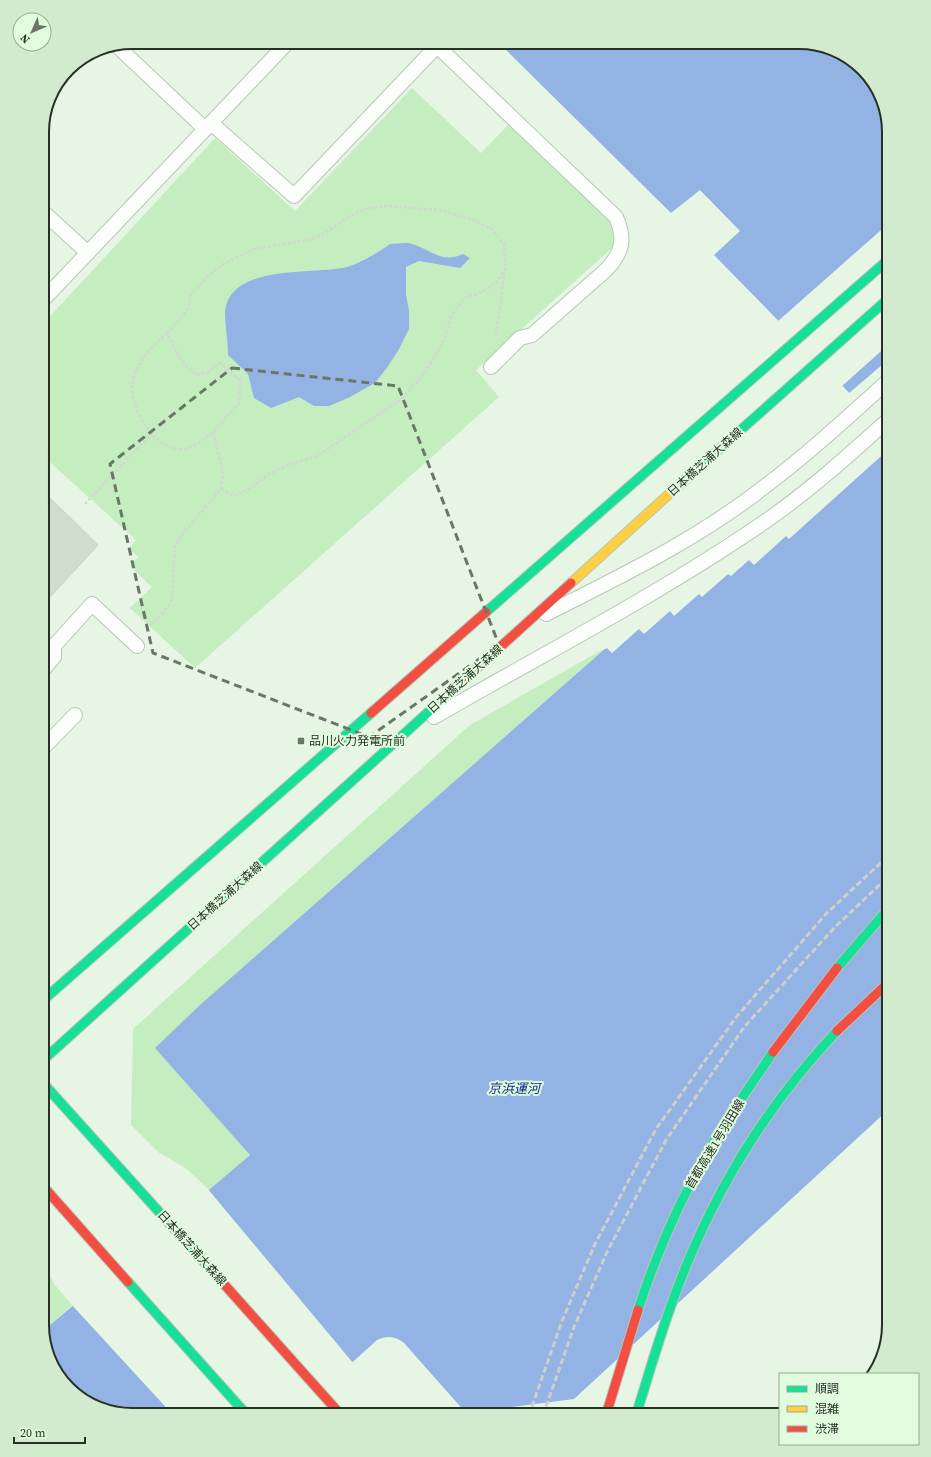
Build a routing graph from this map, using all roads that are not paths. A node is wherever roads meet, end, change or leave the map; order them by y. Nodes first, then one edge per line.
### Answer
1 (281, 49) edge
2 (430, 49) edge
3 (440, 49) edge
4 (122, 50) edge
5 (208, 126) junction
6 (49, 217) edge
7 (88, 253) junction
8 (882, 265) edge
9 (49, 294) edge
10 (882, 304) edge
11 (491, 367) road end
12 (882, 386) edge
13 (882, 425) edge
14 (528, 623) junction
15 (137, 646) dead end
16 (49, 663) edge
17 (75, 715) dead end
18 (406, 733) junction
19 (49, 742) edge
20 (882, 916) edge
21 (882, 988) edge
22 (49, 995) edge
23 (49, 1055) edge
24 (49, 1090) edge
25 (49, 1194) edge
26 (241, 1408) edge
27 (335, 1408) edge
28 (608, 1408) edge
29 (638, 1408) edge

1 - 5 lane
2 - 5 lane
3 - 11 lane
4 - 5 lane
5 - 7 lane
6 - 7 lane
7 - 9 lane
8 - 22 main road
10 - 14 main road, 日本橋芝浦大森線
12 - 14 lane
13 - 18 lane
14 - 18 main road, 日本橋芝浦大森線
15 - 16 lane
17 - 19 lane
18 - 23 main road, 日本橋芝浦大森線
20 - 28 main road, 首都高速1号羽田線
21 - 29 main road
24 - 27 main road, 日本橋芝浦大森線
25 - 26 main road

